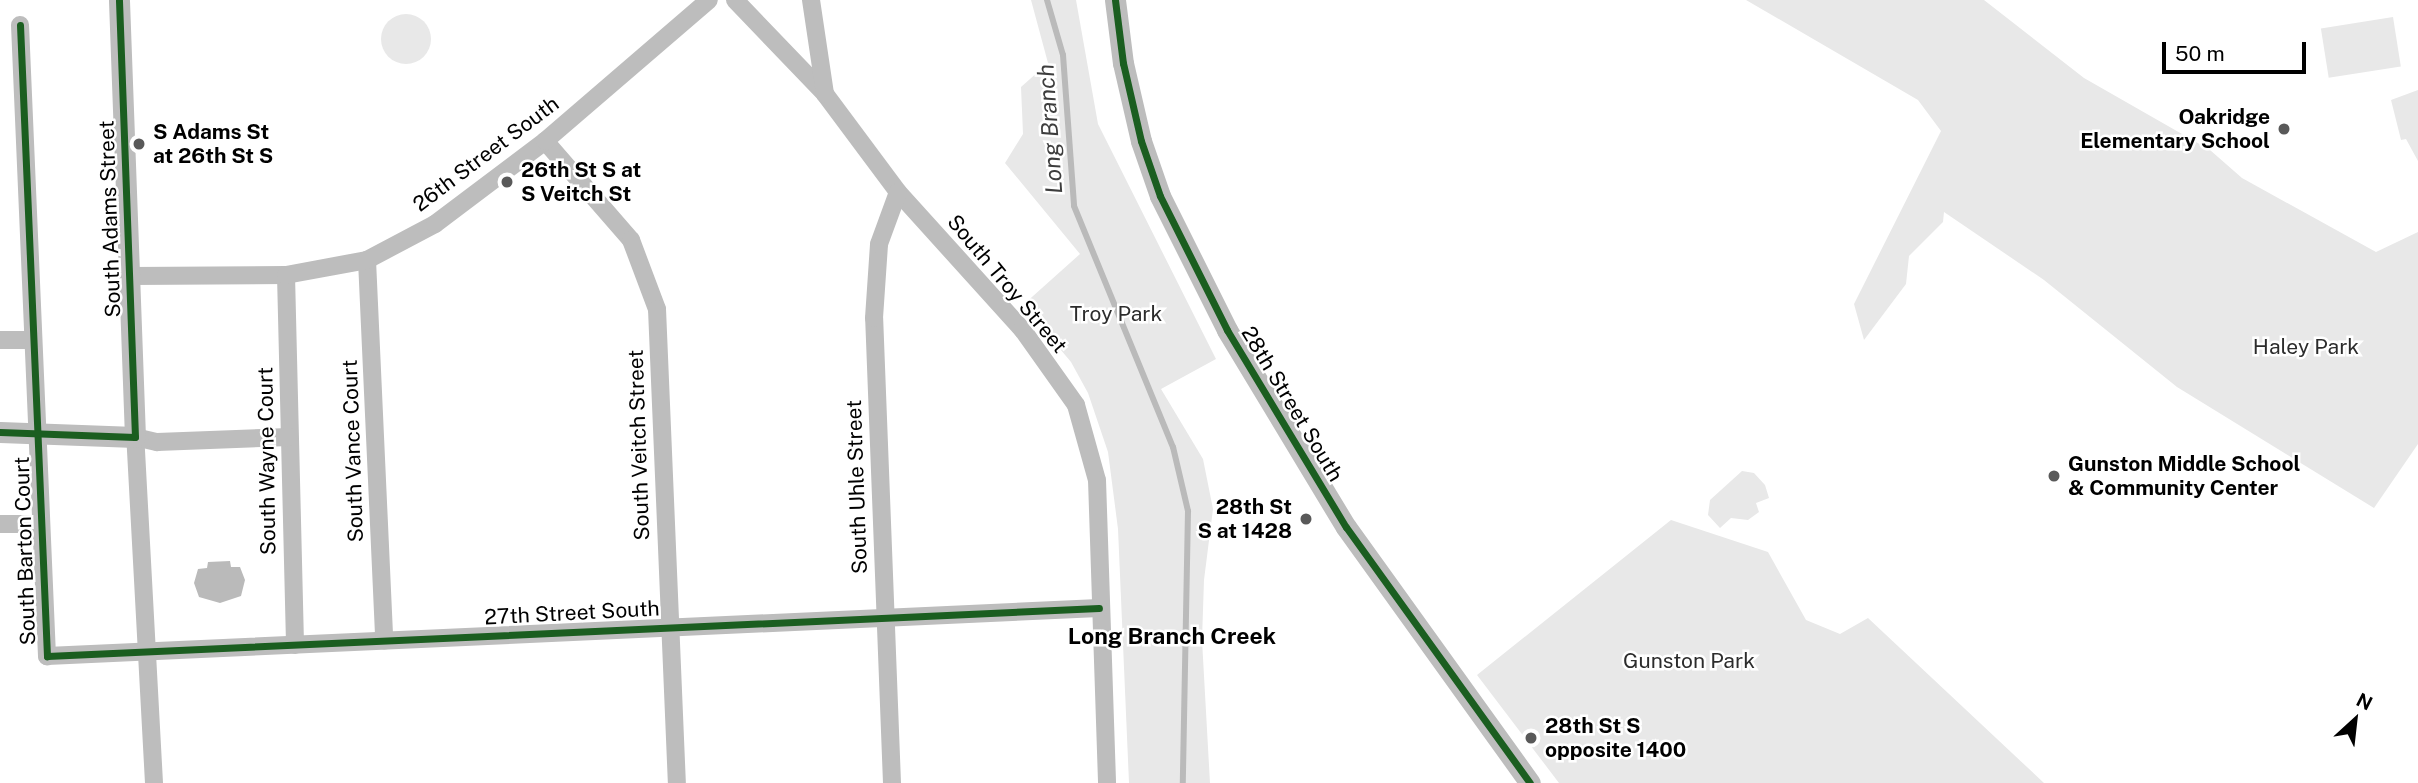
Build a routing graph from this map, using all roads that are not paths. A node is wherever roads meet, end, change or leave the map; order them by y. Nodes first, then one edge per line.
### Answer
1 (119, 0) edge
2 (709, 0) edge
3 (736, 0) edge
4 (811, 0) edge
5 (1115, 0) edge
6 (20, 25) dead end
7 (825, 94) junction
8 (545, 141) junction
9 (898, 192) junction
10 (367, 260) junction
11 (286, 275) junction
12 (131, 276) junction
13 (0, 340) edge
14 (33, 340) junction
15 (0, 432) edge
16 (37, 433) junction
17 (135, 437) junction
18 (289, 437) junction
19 (0, 524) edge
20 (41, 524) junction
21 (1099, 608) junction
22 (885, 619) junction
23 (669, 626) junction
24 (384, 641) junction
25 (295, 645) junction
26 (149, 649) junction
27 (47, 656) joint
28 (154, 783) edge
29 (677, 783) edge
30 (892, 783) edge
31 (1107, 783) edge
32 (1530, 783) edge

1 - 12 street, South Adams Street
2 - 8 street, 26th Street South
3 - 7 street, South Troy Street
4 - 7 street
5 - 32 street, 28th Street South
6 - 14 street, South Barton Court
7 - 9 street, South Troy Street
8 - 10 street, 26th Street South
8 - 23 street, South Veitch Street
9 - 21 street, South Troy Street
9 - 22 street, South Uhle Street
10 - 11 street, 26th Street South
10 - 24 street, South Vance Court
11 - 12 street, 26th Street South
11 - 18 street, South Wayne Court
12 - 17 street, South Adams Street
13 - 14 street
14 - 16 street, South Barton Court
15 - 16 street
16 - 17 street
16 - 20 street, South Barton Court
17 - 18 street
17 - 26 street, South Adams Street
18 - 25 street, South Wayne Court
19 - 20 street
20 - 27 street, South Barton Court
21 - 22 street, 27th Street South
21 - 31 street, South Troy Street
22 - 23 street, 27th Street South
22 - 30 street, South Uhle Street
23 - 24 street, 27th Street South
23 - 29 street, South Veitch Street
24 - 25 street, 27th Street South
25 - 26 street, 27th Street South
26 - 27 street, 27th Street South
26 - 28 street, South Adams Street

